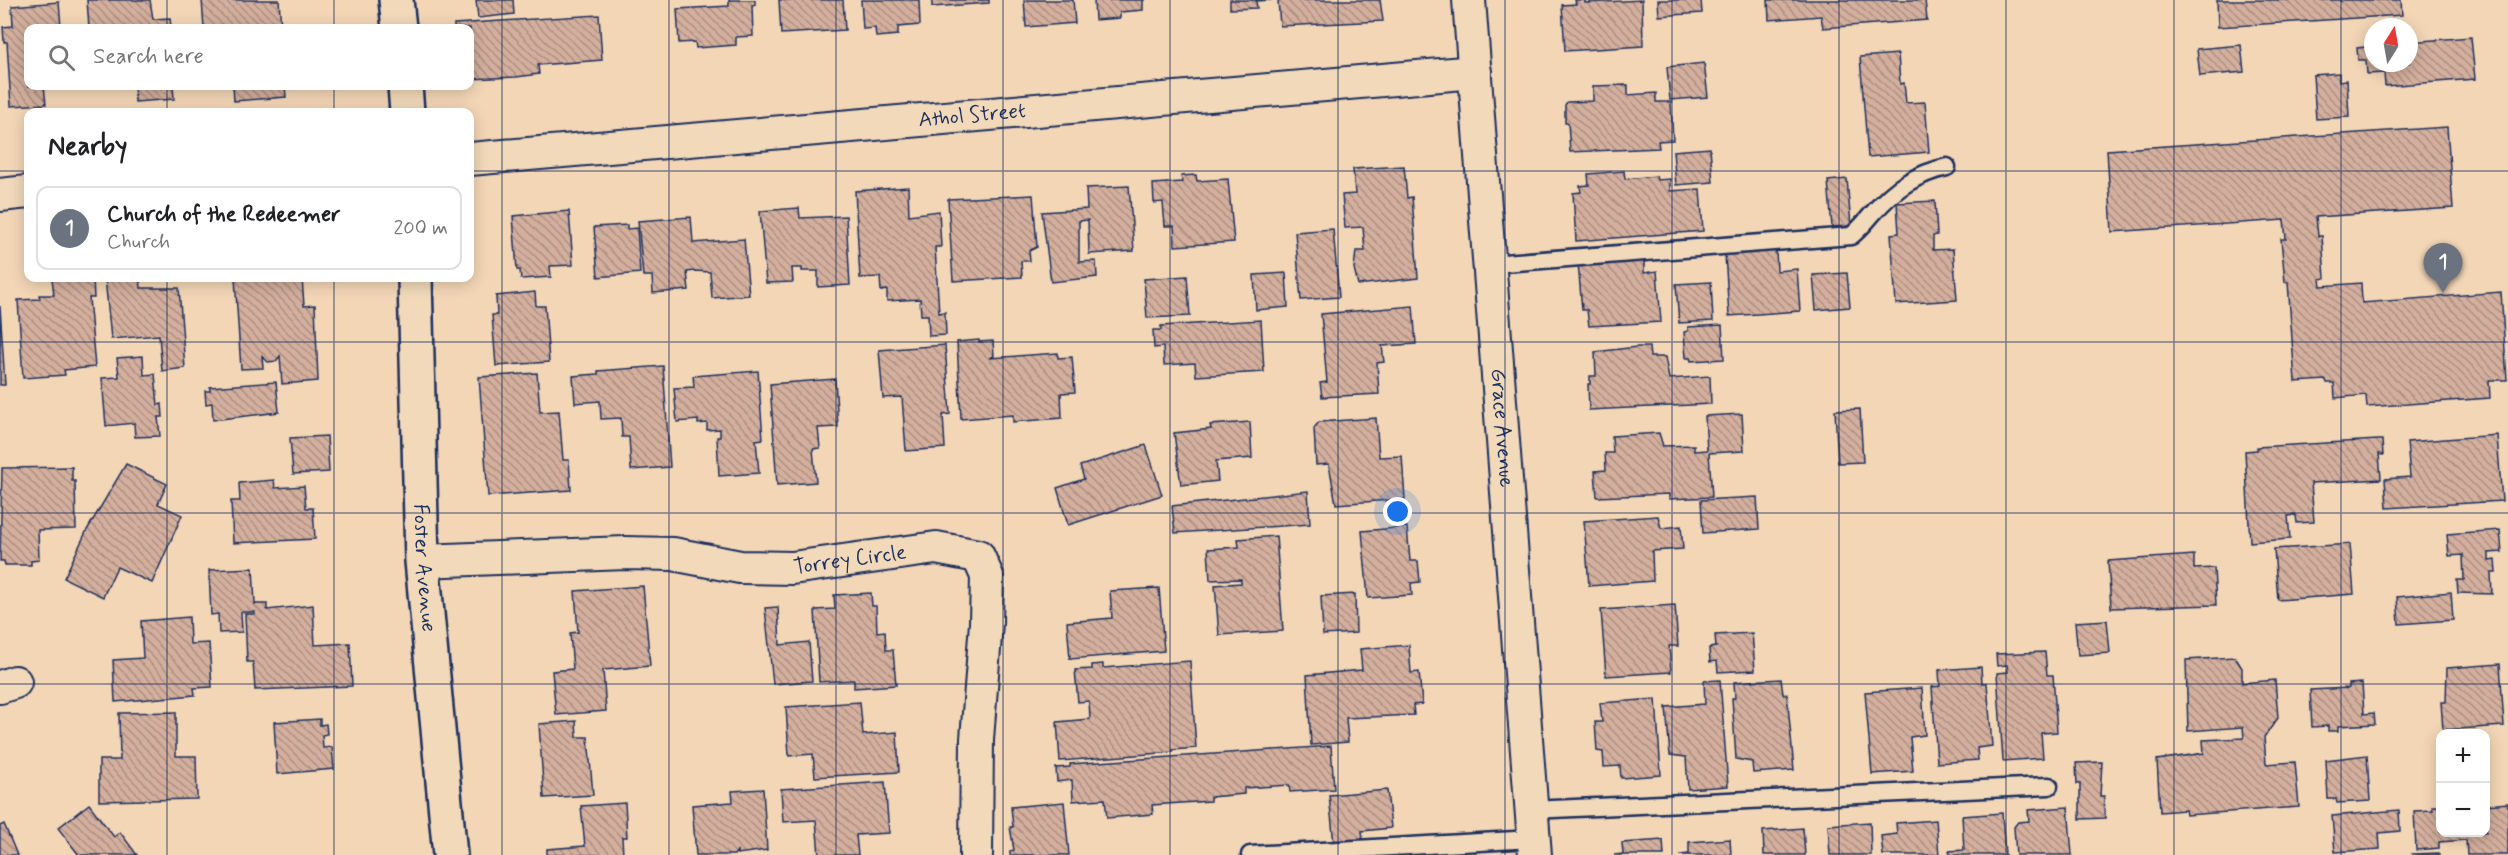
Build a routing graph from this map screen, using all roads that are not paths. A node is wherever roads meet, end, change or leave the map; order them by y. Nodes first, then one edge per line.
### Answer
1 (396, 0) edge
2 (1469, 0) edge
3 (399, 24) edge
4 (1475, 72) junction
5 (405, 90) edge
6 (407, 108) edge
7 (474, 159) edge
8 (1947, 167) dead end
9 (24, 192) edge
10 (0, 195) edge
11 (1490, 264) junction
12 (415, 282) edge
13 (422, 561) junction
14 (2049, 786) dead end
15 (1533, 835) edge
16 (450, 855) edge
17 (976, 855) edge
18 (1250, 855) edge

1 - 3 street
2 - 4 street, Grace Avenue
4 - 7 street, Athol Street
4 - 11 street, Grace Avenue
5 - 6 street
8 - 11 lane
9 - 10 street
11 - 15 street, Grace Avenue
12 - 13 street, Foster Avenue
13 - 16 street, Foster Avenue
13 - 17 street, Torrey Circle
14 - 15 lane
15 - 18 lane

